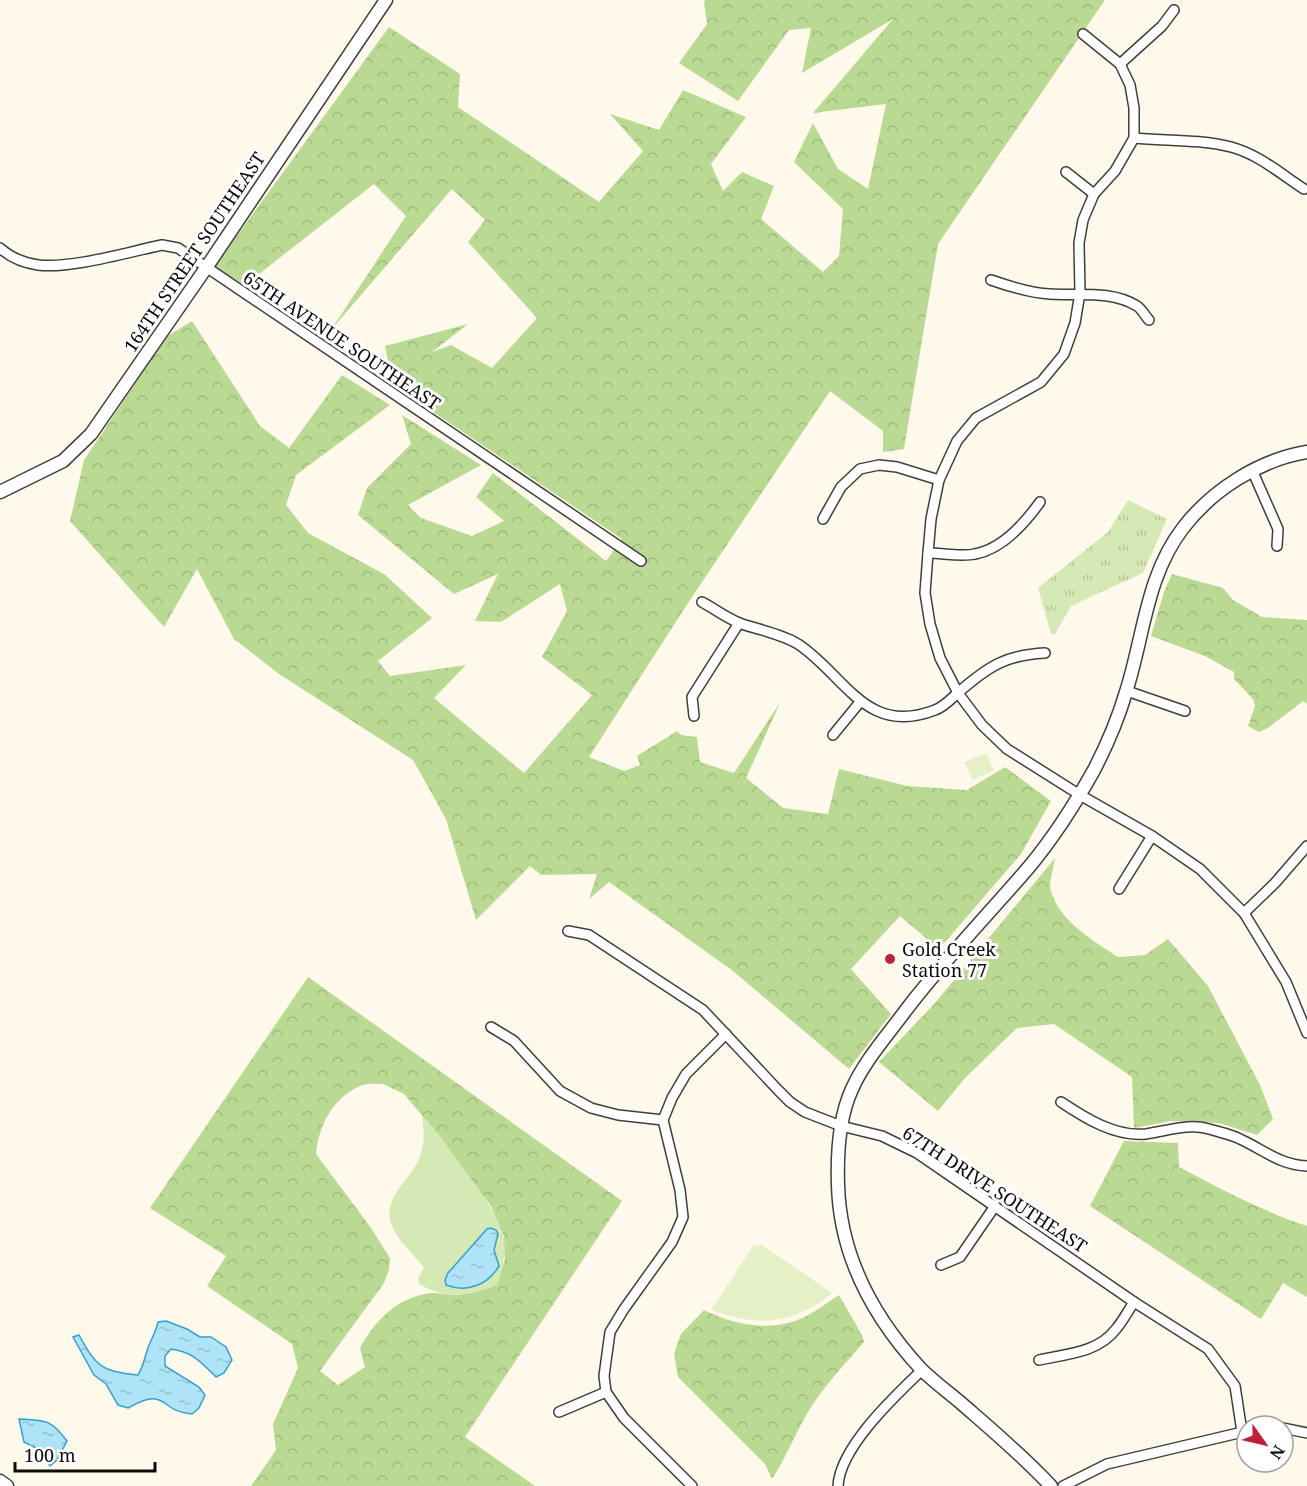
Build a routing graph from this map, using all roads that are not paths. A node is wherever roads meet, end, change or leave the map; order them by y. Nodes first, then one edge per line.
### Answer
1 (386, 0) edge
2 (1174, 10) dead end
3 (1083, 34) dead end
4 (1120, 64) junction
5 (1134, 138) junction
6 (1066, 172) dead end
7 (1304, 189) dead end
8 (1094, 194) junction
9 (0, 248) edge
10 (206, 268) junction
11 (991, 280) dead end
12 (1080, 293) junction
13 (1149, 320) dead end
14 (1307, 452) edge
15 (1252, 470) junction
16 (939, 480) junction
17 (0, 492) edge
18 (1040, 502) dead end
19 (823, 519) dead end
20 (1277, 546) dead end
21 (928, 553) junction
22 (641, 561) dead end
23 (702, 602) dead end
24 (740, 623) junction
25 (1045, 653) dead end
26 (1126, 691) junction
27 (958, 693) junction
28 (860, 702) junction
29 (1185, 711) dead end
30 (694, 716) dead end
31 (832, 735) dead end
32 (1080, 795) junction
33 (1152, 836) junction
34 (1307, 846) edge
35 (1119, 889) dead end
36 (1244, 913) junction
37 (568, 931) dead end
38 (491, 1027) dead end
39 (1307, 1033) edge
40 (726, 1034) junction
41 (1061, 1102) dead end
42 (663, 1120) junction
43 (841, 1126) junction
44 (1307, 1166) edge
45 (995, 1206) junction
46 (941, 1265) dead end
47 (1134, 1302) junction
48 (1039, 1360) dead end
49 (922, 1370) junction
50 (606, 1392) junction
51 (559, 1412) dead end
52 (1241, 1414) edge
53 (1235, 1433) edge
54 (0, 1481) edge
55 (7, 1486) edge
56 (692, 1486) edge
57 (838, 1486) edge
58 (1051, 1486) edge
59 (1063, 1486) edge

1 - 10 street, 164TH STREET SOUTHEAST
2 - 4 street
3 - 4 street
4 - 5 street
5 - 7 street
5 - 8 street
6 - 8 street
8 - 12 street
9 - 10 street, 65TH AVENUE SOUTHEAST
10 - 17 street, 164TH STREET SOUTHEAST
10 - 22 street, 65TH AVENUE SOUTHEAST
11 - 12 street
12 - 13 street
12 - 16 street
14 - 15 street
15 - 20 street
15 - 26 street
16 - 19 street
16 - 21 street
18 - 21 street
21 - 27 street
23 - 24 street
24 - 28 street
24 - 30 street
25 - 27 street
26 - 29 street
26 - 32 street
27 - 28 street
27 - 32 street
28 - 31 street
32 - 33 street
32 - 43 street
33 - 35 street
33 - 36 street
34 - 36 street
36 - 39 street
37 - 40 street, 67TH DRIVE SOUTHEAST
38 - 42 street
40 - 42 street
40 - 43 street, 67TH DRIVE SOUTHEAST
41 - 44 street
42 - 50 street
43 - 45 street, 67TH DRIVE SOUTHEAST
43 - 49 street
45 - 46 street
45 - 47 street, 67TH DRIVE SOUTHEAST
47 - 48 street
47 - 52 street, 67TH DRIVE SOUTHEAST
49 - 57 street
49 - 58 street
50 - 51 street
50 - 56 street
53 - 59 street
54 - 55 street

